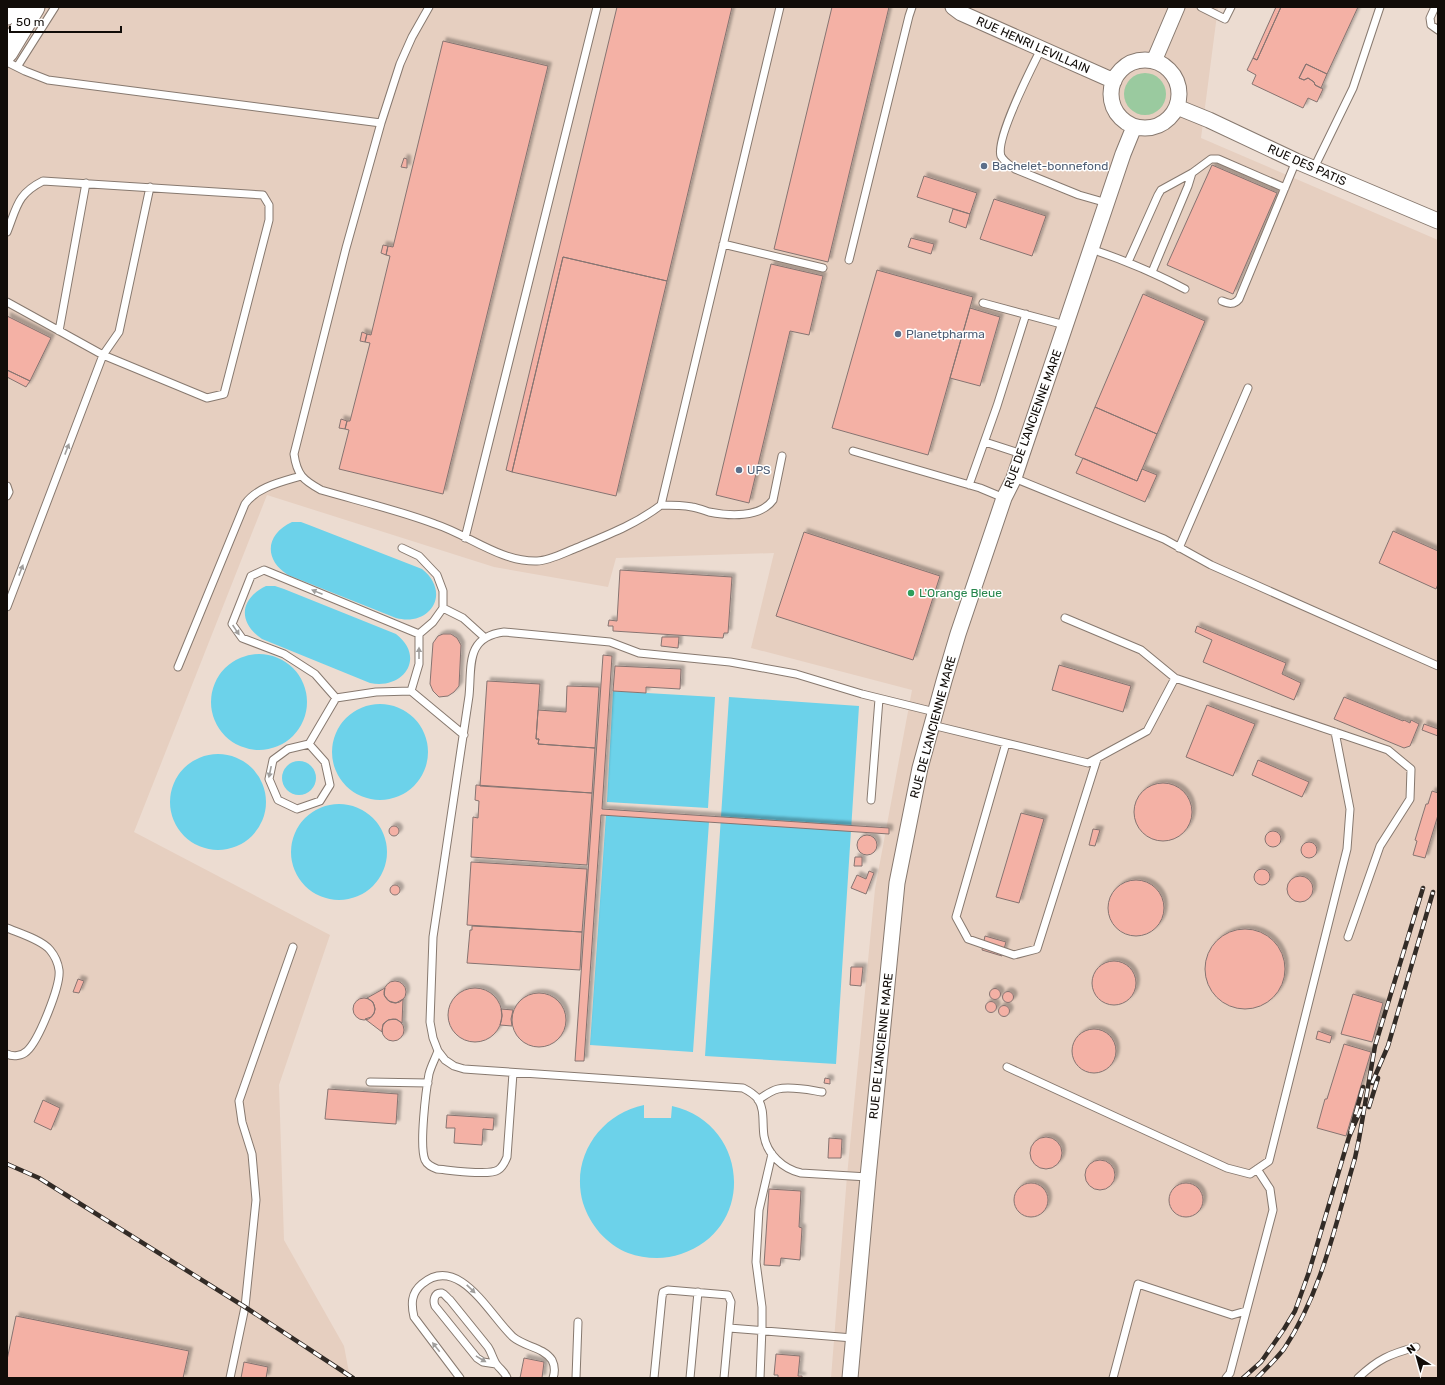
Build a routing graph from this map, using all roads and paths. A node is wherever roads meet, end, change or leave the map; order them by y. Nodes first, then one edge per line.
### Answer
1 (11, 7) edge
2 (34, 7) edge
3 (55, 7) edge
4 (429, 7) edge
5 (597, 7) edge
6 (780, 7) edge
7 (912, 7) edge
8 (953, 7) edge
9 (1177, 7) edge
10 (1201, 7) edge
11 (1231, 7) edge
12 (1380, 7) edge
13 (1435, 7) edge
14 (7, 14) edge
15 (1438, 30) edge
16 (1041, 49) junction
17 (12, 59) edge
18 (1154, 61) junction
19 (7, 62) edge
20 (1114, 81) junction
21 (1177, 107) junction
22 (381, 123) junction
23 (1134, 127) junction
24 (1296, 161) junction
25 (1314, 168) junction
26 (1192, 173) junction
27 (86, 183) junction
28 (150, 187) junction
29 (1285, 188) junction
30 (1107, 203) junction
31 (1438, 221) edge
32 (7, 232) edge
33 (723, 244) junction
34 (1091, 249) junction
35 (849, 260) dead end
36 (1128, 262) junction
37 (823, 268) dead end
38 (1152, 272) junction
39 (1186, 289) dead end
40 (1222, 301) dead end
41 (7, 302) edge
42 (983, 303) dead end
43 (1026, 314) junction
44 (1066, 325) junction
45 (59, 331) junction
46 (103, 355) junction
47 (1248, 388) dead end
48 (984, 442) junction
49 (853, 451) dead end
50 (1022, 454) junction
51 (782, 456) dead end
52 (301, 476) junction
53 (1014, 478) junction
54 (969, 485) junction
55 (7, 486) edge
56 (7, 496) edge
57 (1004, 498) junction
58 (661, 504) junction
59 (465, 538) junction
60 (402, 548) dead end
61 (1179, 548) junction
62 (7, 607) edge
63 (443, 608) junction
64 (1065, 618) dead end
65 (419, 634) junction
66 (484, 637) junction
67 (1438, 666) edge
68 (178, 667) dead end
69 (1175, 678) junction
70 (411, 691) junction
71 (336, 698) junction
72 (879, 699) junction
73 (934, 719) junction
74 (1335, 732) junction
75 (464, 735) junction
76 (1006, 743) junction
77 (310, 744) junction
78 (1097, 759) junction
79 (871, 800) dead end
80 (7, 928) edge
81 (1348, 937) dead end
82 (293, 947) dead end
83 (438, 1051) junction
84 (7, 1054) edge
85 (1007, 1066) dead end
86 (513, 1072) junction
87 (370, 1082) dead end
88 (428, 1083) junction
89 (822, 1092) dead end
90 (758, 1100) junction
91 (772, 1154) junction
92 (1257, 1169) junction
93 (868, 1177) junction
94 (698, 1292) junction
95 (1246, 1311) junction
96 (578, 1322) dead end
97 (729, 1328) junction
98 (762, 1331) junction
99 (853, 1338) junction
100 (1416, 1347) dead end
101 (496, 1364) junction
102 (230, 1378) edge
103 (460, 1378) edge
104 (507, 1378) edge
105 (553, 1378) edge
106 (576, 1378) edge
107 (654, 1378) edge
108 (690, 1378) edge
109 (724, 1378) edge
110 (760, 1378) edge
111 (850, 1378) edge
112 (1113, 1378) edge
113 (1226, 1378) edge
114 (1358, 1378) edge

1 - 14 main road
2 - 17 main road
3 - 17 lane
4 - 22 lane
5 - 59 lane
6 - 33 lane
7 - 35 lane
8 - 16 street, RUE HENRI LEVILLAIN
9 - 18 street
10 - 11 lane
12 - 25 lane
13 - 15 lane
16 - 20 street, RUE HENRI LEVILLAIN
16 - 30 lane
17 - 19 lane
17 - 22 lane
18 - 20 street
18 - 21 street
20 - 23 street
21 - 23 street
21 - 24 street, RUE DES PATIS
22 - 52 lane
23 - 30 street, RUE DE L'ANCIENNE MARE
24 - 25 street, RUE DES PATIS
24 - 29 lane
25 - 31 street, RUE DES PATIS
26 - 29 lane
26 - 36 lane
26 - 38 lane
27 - 28 lane
27 - 32 lane
27 - 45 lane
28 - 46 lane
28 - 46 lane
29 - 40 lane
30 - 34 street, RUE DE L'ANCIENNE MARE
33 - 37 lane
33 - 58 lane
34 - 36 lane
34 - 44 street, RUE DE L'ANCIENNE MARE
36 - 38 lane
38 - 39 lane
41 - 45 lane
42 - 43 lane
43 - 44 lane
43 - 48 lane
44 - 50 street, RUE DE L'ANCIENNE MARE
45 - 46 lane
62 -> 46 lane
47 - 61 lane
48 - 50 lane
48 - 54 lane
49 - 54 lane
50 - 53 street, RUE DE L'ANCIENNE MARE
51 - 58 lane
52 - 59 lane
52 - 68 lane
53 - 57 street, RUE DE L'ANCIENNE MARE
53 - 61 lane
54 - 57 lane
55 - 56 lane
57 - 73 street, RUE DE L'ANCIENNE MARE
58 - 59 lane
60 - 63 lane
61 - 67 lane
63 - 65 lane
63 - 66 lane
64 - 69 lane
70 -> 65 lane
65 -> 71 lane
66 - 72 lane
66 - 75 lane
69 - 74 lane
69 - 78 lane
70 - 71 lane
70 - 75 lane
71 - 77 lane
72 - 73 lane
72 - 79 lane
73 - 76 lane
73 - 93 street, RUE DE L'ANCIENNE MARE
74 - 81 lane
74 - 92 lane
75 - 83 lane
76 - 78 lane
76 - 78 lane
77 -> 77 lane
80 - 84 lane
82 - 102 lane
83 - 86 lane
83 - 88 lane
85 - 92 lane
86 - 88 lane
86 - 90 lane
87 - 88 lane
89 - 90 lane
90 - 91 lane
91 - 93 lane
91 - 98 lane
92 - 95 lane
93 - 99 street, RUE DE L'ANCIENNE MARE
94 - 97 lane
94 - 107 lane
94 - 108 lane
95 - 112 lane
95 - 113 lane
96 - 106 lane
97 - 98 lane
97 - 109 lane
98 - 99 lane
98 - 110 lane
99 - 111 street, RUE DE L'ANCIENNE MARE
100 - 114 lane
101 -> 101 lane
101 - 104 lane
103 -> 105 lane

